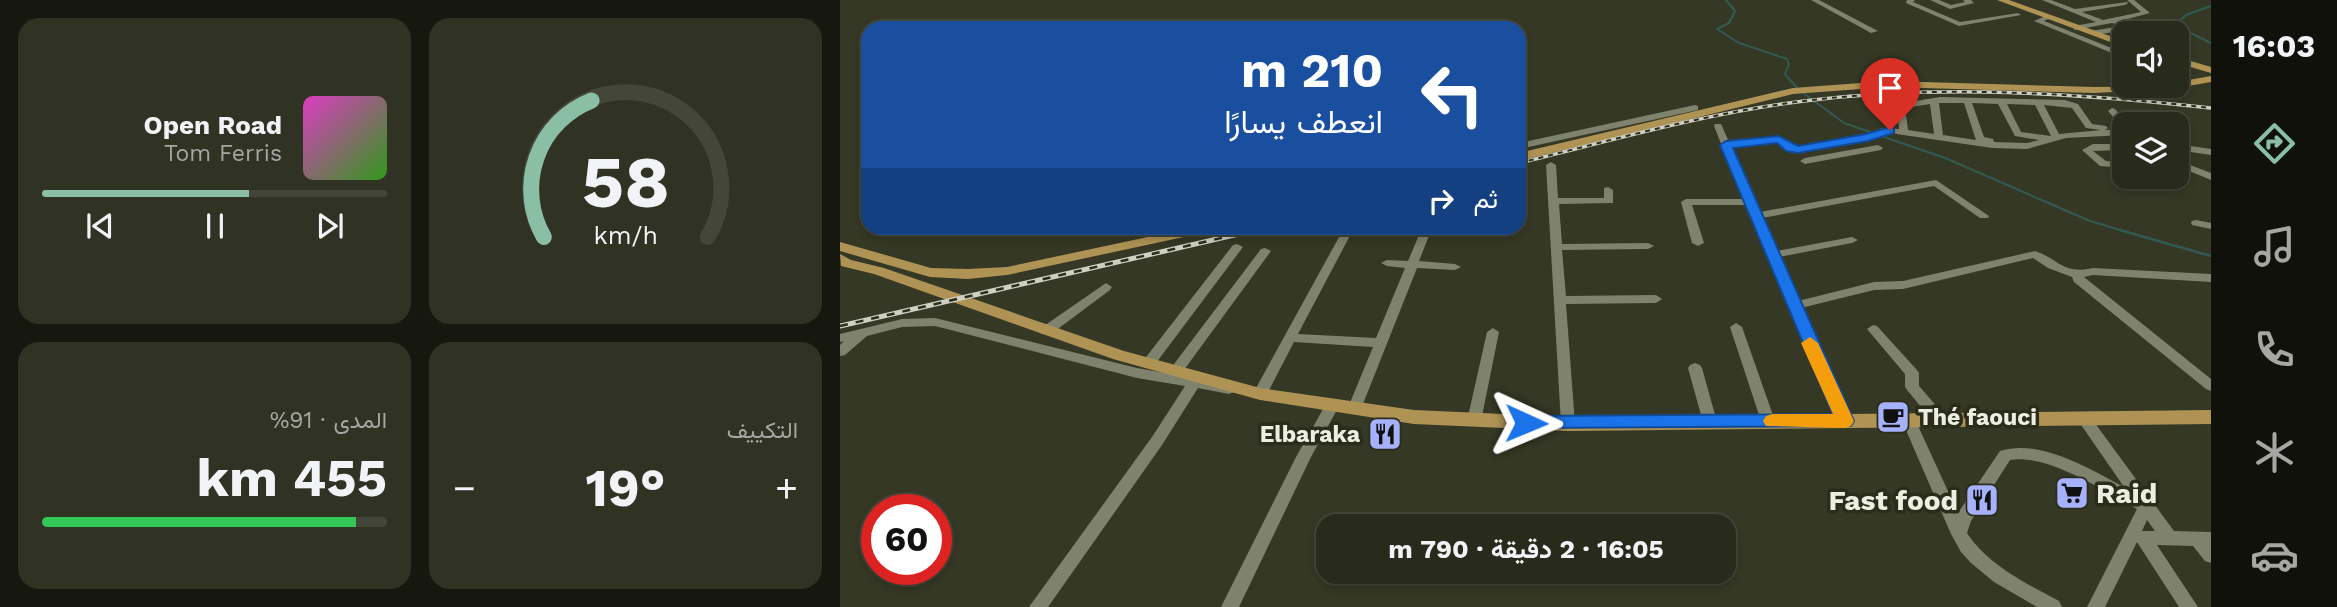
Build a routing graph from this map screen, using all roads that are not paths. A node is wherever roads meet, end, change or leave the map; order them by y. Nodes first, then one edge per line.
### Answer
1 (1814, 0) edge
2 (1912, 0) edge
3 (1933, 0) edge
4 (1966, 0) edge
5 (2001, 0) edge
6 (2009, 0) edge
7 (2045, 0) edge
8 (2116, 0) edge
9 (2151, 0) edge
10 (2129, 2) edge
11 (2096, 7) junction
12 (2065, 8) junction
13 (2075, 12) junction
14 (2043, 14) junction
15 (2018, 15) dead end
16 (2123, 17) junction
17 (2111, 19) junction
18 (2101, 21) junction
19 (2116, 21) edge
20 (2077, 28) junction
21 (1874, 31) dead end
22 (2094, 33) junction
23 (2112, 34) edge
24 (2110, 39) edge
25 (2112, 51) edge
26 (2189, 64) edge
27 (2211, 70) edge
28 (2211, 79) edge
29 (2189, 83) edge
30 (2112, 89) edge
31 (1966, 100) junction
32 (2000, 100) junction
33 (1934, 101) junction
34 (2038, 102) junction
35 (1695, 108) dead end
36 (1718, 126) dead end
37 (2112, 130) edge
38 (1904, 131) junction
39 (2112, 133) edge
40 (1939, 136) junction
41 (2053, 138) junction
42 (1526, 144) edge
43 (1833, 144) junction
44 (1726, 145) junction
45 (2027, 146) junction
46 (1878, 148) dead end
47 (2112, 148) edge
48 (2189, 149) edge
49 (2211, 152) edge
50 (1846, 153) junction
51 (1526, 155) edge
52 (1805, 160) dead end
53 (1856, 161) dead end
54 (2112, 164) edge
55 (1551, 165) dead end
56 (2189, 168) edge
57 (2211, 177) edge
58 (1608, 190) dead end
59 (1555, 201) junction
60 (1750, 202) junction
61 (1756, 216) junction
62 (1983, 216) dead end
63 (2196, 223) dead end
64 (2211, 226) edge
65 (1172, 235) edge
66 (1345, 235) edge
67 (1424, 235) edge
68 (1852, 240) dead end
69 (1698, 243) dead end
70 (840, 246) edge
71 (1648, 246) dead end
72 (1237, 247) dead end
73 (1557, 247) junction
74 (1265, 251) dead end
75 (863, 253) junction
76 (1772, 255) junction
77 (840, 257) edge
78 (1387, 263) dead end
79 (1412, 266) junction
80 (1455, 267) dead end
81 (840, 268) edge
82 (882, 274) junction
83 (2078, 275) junction
84 (2211, 278) edge
85 (1106, 287) dead end
86 (1656, 299) dead end
87 (1560, 300) junction
88 (1793, 306) junction
89 (1736, 327) dead end
90 (1873, 329) dead end
91 (1046, 331) junction
92 (1493, 332) dead end
93 (862, 333) junction
94 (840, 338) edge
95 (1290, 338) junction
96 (1381, 343) junction
97 (840, 352) edge
98 (1148, 363) junction
99 (1695, 368) dead end
100 (1176, 371) junction
101 (1194, 383) junction
102 (2211, 386) edge
103 (1260, 394) junction
104 (1332, 406) junction
105 (1354, 410) junction
106 (2211, 417) edge
107 (2084, 419) junction
108 (1474, 421) junction
109 (1768, 421) junction
110 (1845, 421) junction
111 (1909, 421) junction
112 (1941, 421) junction
113 (1710, 422) junction
114 (1568, 424) junction
115 (2146, 506) junction
116 (1959, 534) junction
117 (2169, 538) junction
118 (2204, 538) edge
119 (2211, 556) edge
120 (1038, 607) edge
121 (1230, 607) edge
122 (2053, 607) edge
123 (2096, 607) edge
124 (2189, 607) edge

1 - 21 street
2 - 15 street
3 - 4 street
5 - 14 main road
6 - 14 main road
7 - 12 street
8 - 10 street
9 - 10 street
10 - 11 street
10 - 16 street
11 - 13 street
11 - 16 street
12 - 13 street
12 - 14 street
13 - 18 street
14 - 20 main road
14 - 25 street
16 - 17 street
17 - 18 street
17 - 19 street
18 - 20 street
20 - 22 main road
22 - 23 street
22 - 24 main road
26 - 27 main road
28 - 29 main road
30 - 51 main road
31 - 32 street
31 - 33 street
31 - 45 street
32 - 34 street
32 - 41 street
33 - 38 street
33 - 40 street
34 - 37 street
34 - 41 street
35 - 42 street
36 - 44 street
38 - 40 street
38 - 43 street
39 - 41 street
40 - 45 street
41 - 45 street
43 - 44 street
43 - 50 street
44 - 60 street
46 - 50 street
47 - 54 street
48 - 49 street
50 - 52 street
50 - 53 street
55 - 59 street
56 - 57 street
58 - 59 street
59 - 73 street
60 - 61 street
60 - 69 street
61 - 62 street
61 - 76 street
63 - 64 street
65 - 75 main road
66 - 95 street
67 - 79 street
68 - 76 street
70 - 75 main road
71 - 73 street
72 - 98 street
73 - 87 street
74 - 100 street
75 - 77 main road
76 - 88 street
77 - 82 main road
78 - 79 street
79 - 80 street
79 - 96 street
81 - 82 main road
82 - 91 main road
83 - 84 street
83 - 88 street
83 - 102 street
85 - 91 street
86 - 87 street
87 - 114 street
88 - 110 street
89 - 109 street
90 - 112 street
91 - 98 main road
92 - 108 street
93 - 94 street
93 - 97 street
93 - 101 street
95 - 96 street
95 - 103 street
96 - 105 street
98 - 100 main road
99 - 113 street
100 - 103 main road
101 - 103 street
101 - 120 street
103 - 104 main road
104 - 105 main road
104 - 121 street
105 - 108 main road
106 - 107 main road
107 - 112 main road
107 - 115 street
108 - 114 main road
109 - 110 main road
109 - 113 main road
110 - 111 main road
111 - 112 main road
111 - 116 street
113 - 114 main road
115 - 116 street
115 - 117 street
115 - 123 street
116 - 122 street
117 - 118 street
117 - 124 street
118 - 119 street

